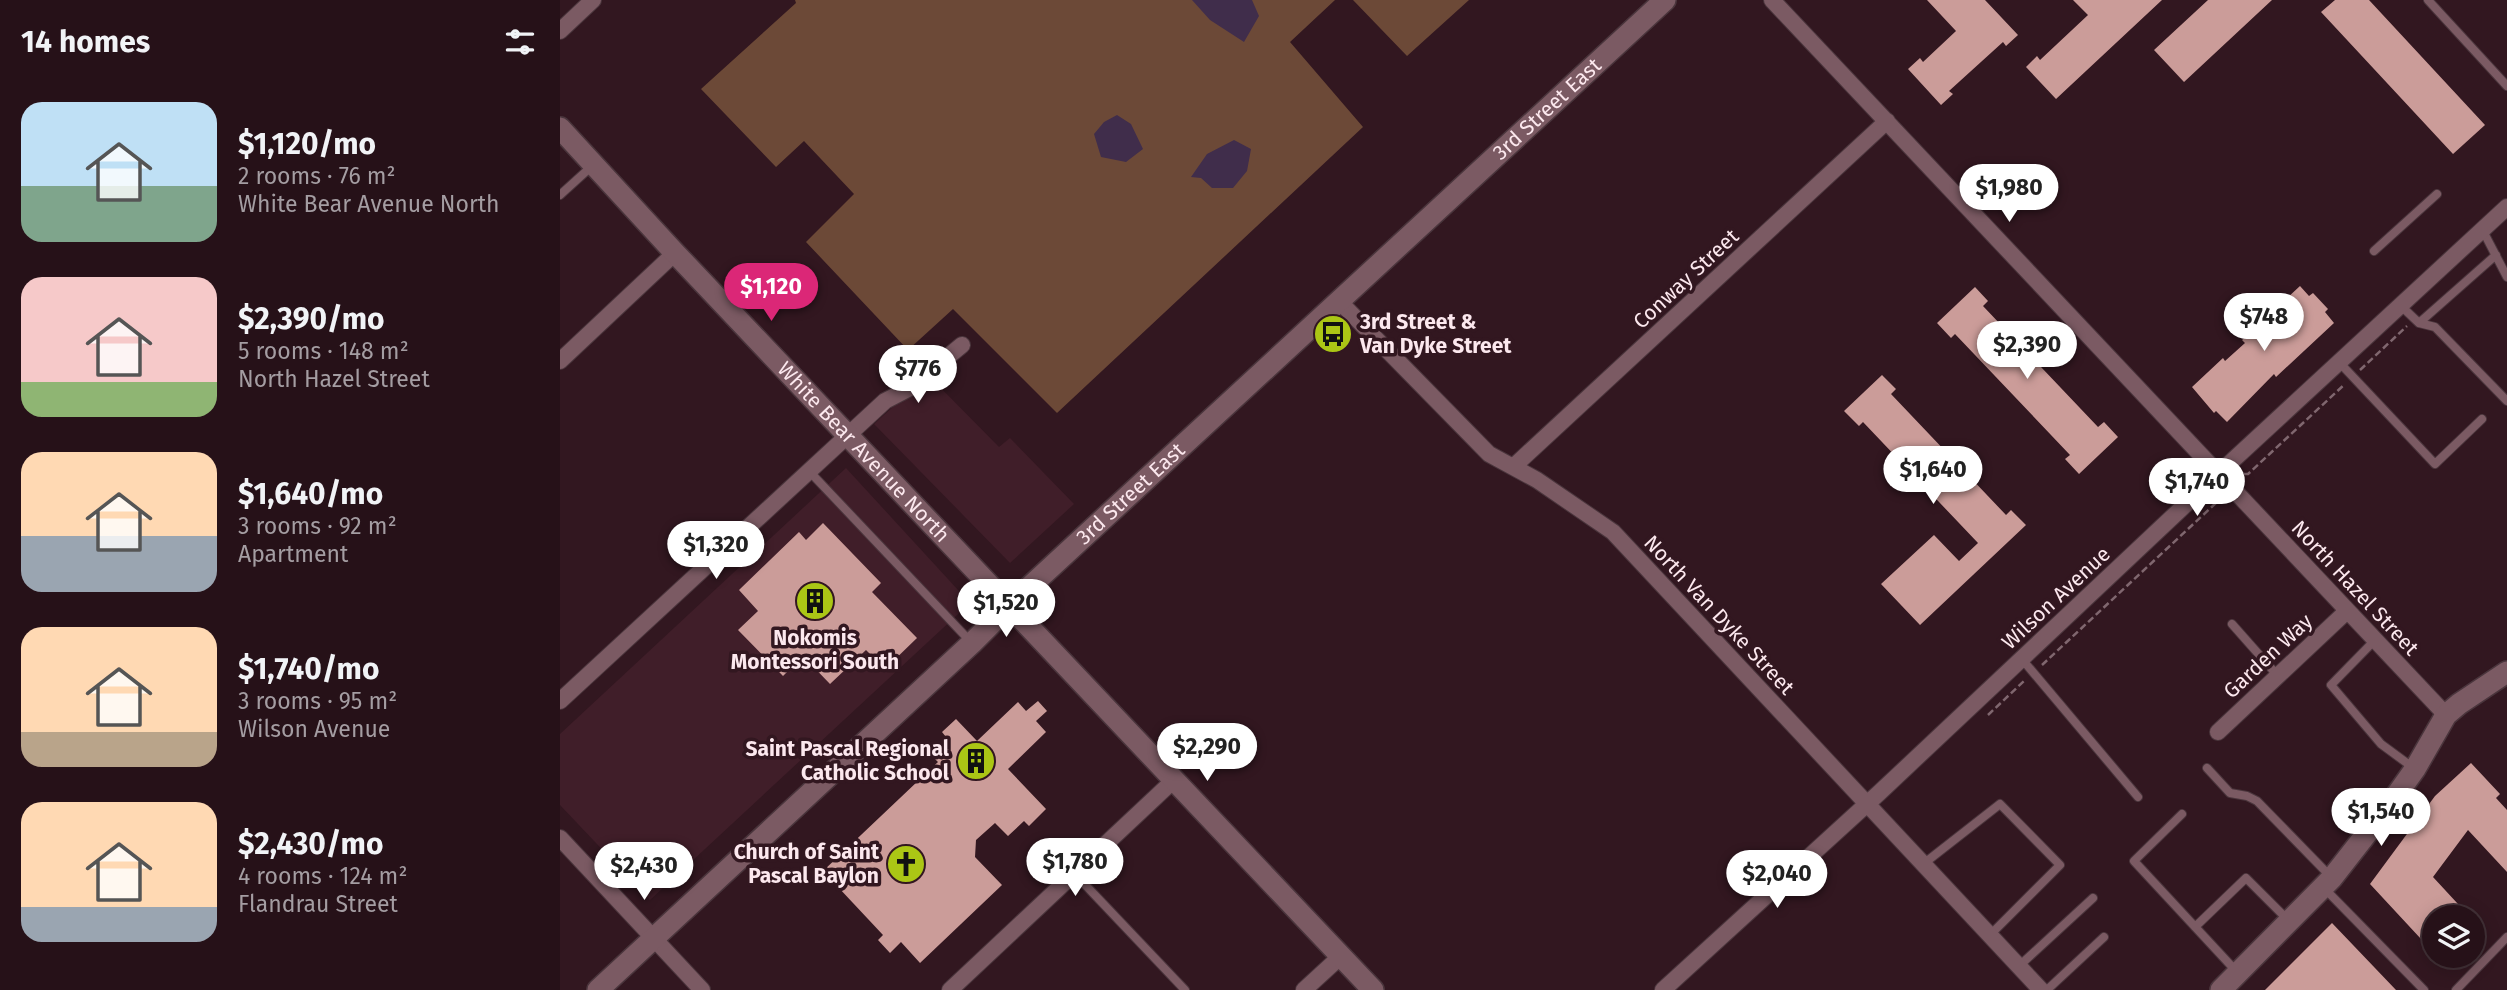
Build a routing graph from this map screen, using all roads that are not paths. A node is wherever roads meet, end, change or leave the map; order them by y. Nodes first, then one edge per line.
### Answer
1 (593, 0) edge
2 (1665, 0) edge
3 (1772, 0) edge
4 (2428, 0) edge
5 (560, 31) edge
6 (2507, 86) edge
7 (1887, 121) junction
8 (560, 128) edge
9 (594, 164) junction
10 (2437, 194) dead end
11 (560, 195) edge
12 (2507, 207) edge
13 (2482, 229) junction
14 (2374, 251) dead end
15 (675, 253) junction
16 (2497, 256) junction
17 (2507, 277) edge
18 (1339, 301) junction
19 (2400, 305) junction
20 (2417, 321) junction
21 (962, 345) dead end
22 (560, 361) edge
23 (2339, 362) junction
24 (2507, 401) edge
25 (2482, 419) dead end
26 (849, 435) junction
27 (1513, 467) junction
28 (809, 471) junction
29 (2218, 474) junction
30 (1010, 605) junction
31 (2347, 611) junction
32 (2232, 624) dead end
33 (2375, 640) junction
34 (972, 643) junction
35 (2021, 658) junction
36 (2507, 672) edge
37 (2278, 676) junction
38 (560, 701) edge
39 (2446, 715) junction
40 (2218, 732) dead end
41 (2207, 768) dead end
42 (2415, 769) junction
43 (1175, 779) junction
44 (2138, 797) dead end
45 (1866, 803) junction
46 (2182, 814) dead end
47 (560, 838) edge
48 (1922, 865) junction
49 (1074, 873) junction
50 (2327, 882) junction
51 (2093, 898) dead end
52 (2289, 921) junction
53 (2195, 927) junction
54 (1989, 936) junction
55 (2104, 937) dead end
56 (2507, 937) edge
57 (654, 939) junction
58 (1341, 956) junction
59 (2018, 967) junction
60 (2232, 983) edge
61 (598, 990) edge
62 (702, 990) edge
63 (950, 990) edge
64 (1185, 990) edge
65 (1304, 990) edge
66 (1373, 990) edge
67 (1663, 990) edge
68 (2040, 990) edge
69 (2047, 990) edge
70 (2424, 990) edge
71 (2456, 990) edge

1 - 5 street
2 - 18 street, 3rd Street East
3 - 7 street, North Hazel Street
4 - 6 lane
7 - 27 street, Conway Street
7 - 29 street, North Hazel Street
8 - 9 street, White Bear Avenue North
9 - 11 lane
9 - 15 street, White Bear Avenue North
10 - 14 lane
12 - 13 street, Wilson Avenue
13 - 16 lane
13 - 19 street, Wilson Avenue
15 - 22 street
15 - 26 street, White Bear Avenue North
16 - 17 lane
16 - 20 lane
18 - 27 street, North Van Dyke Street
18 - 30 street, 3rd Street East
19 - 20 lane
19 - 23 street, Wilson Avenue
20 - 24 lane
21 - 26 street
23 - 25 lane
23 - 29 street, Wilson Avenue
26 - 28 street
26 - 30 street, White Bear Avenue North
27 - 45 street, North Van Dyke Street
28 - 34 lane
28 - 38 street
29 - 31 street, North Hazel Street
29 - 35 street, Wilson Avenue
30 - 34 street, 3rd Street East
30 - 43 street, White Bear Avenue North
31 - 33 street, North Hazel Street
31 - 37 street, Garden Way
32 - 37 lane
33 - 39 street, North Hazel Street
33 - 42 lane
34 - 57 street, 3rd Street East
35 - 44 lane
35 - 45 street, Wilson Avenue
36 - 39 street
37 - 40 street, Garden Way
39 - 42 street
41 - 50 lane
42 - 50 street
43 - 49 street
43 - 58 street, White Bear Avenue North
45 - 48 street, North Van Dyke Street
45 - 67 street, Wilson Avenue
46 - 53 lane
47 - 57 street
48 - 54 street, North Van Dyke Street
48 - 54 lane
49 - 63 street
49 - 64 lane
50 - 52 street
50 - 70 lane
51 - 59 lane
52 - 53 lane
52 - 60 street
53 - 60 lane
54 - 59 street, North Van Dyke Street
55 - 69 lane
56 - 71 lane
57 - 61 street, 3rd Street East
57 - 62 street
58 - 65 street
58 - 66 street, White Bear Avenue North
59 - 68 street, North Van Dyke Street

